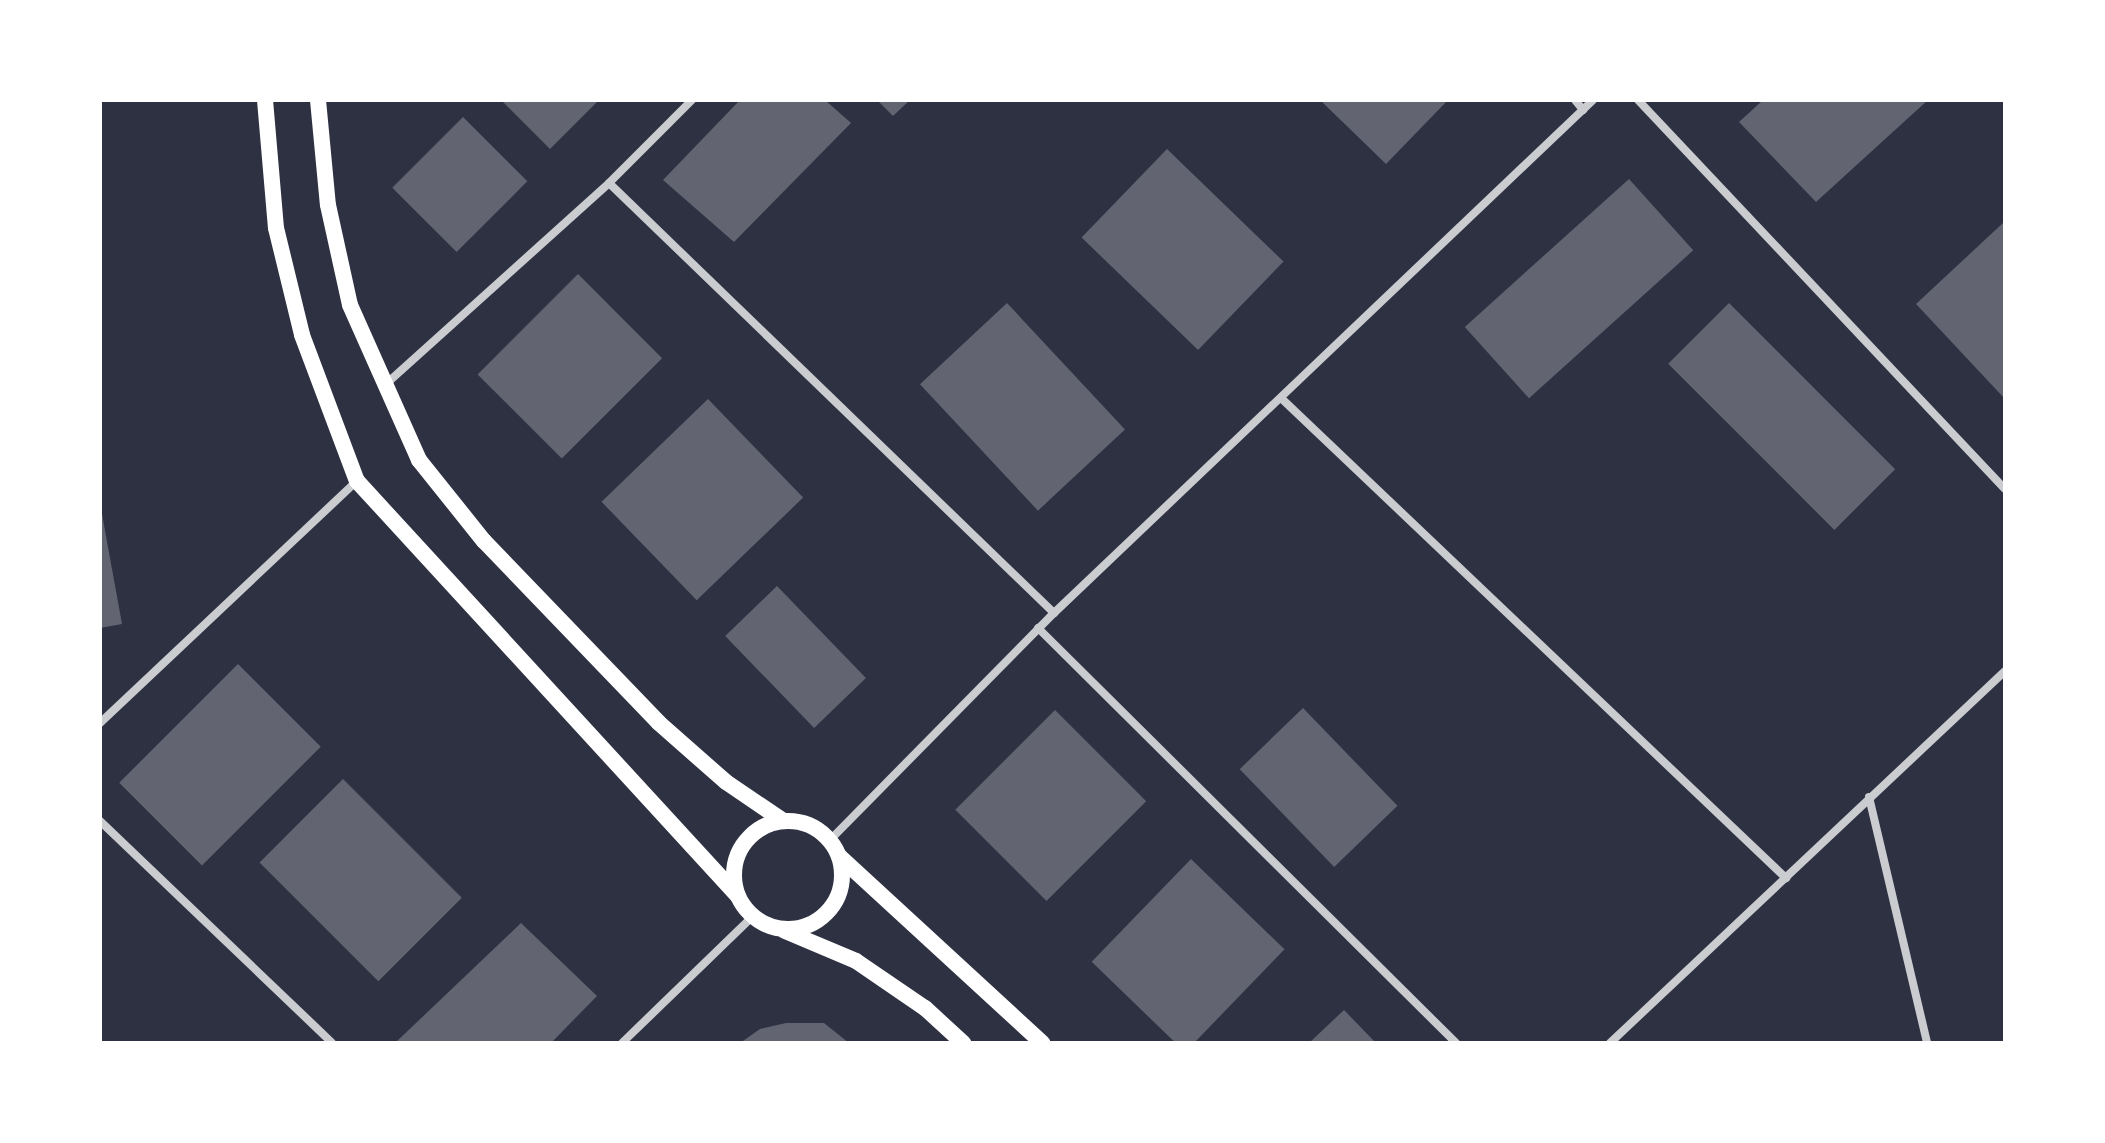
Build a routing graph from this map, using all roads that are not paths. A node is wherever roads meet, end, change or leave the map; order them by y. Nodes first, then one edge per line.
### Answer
1 (265, 100) edge
2 (318, 100) edge
3 (692, 100) edge
4 (1575, 100) edge
5 (1593, 100) edge
6 (1638, 100) edge
7 (1583, 110) junction
8 (609, 183) junction
9 (383, 387) junction
10 (1281, 398) junction
11 (357, 481) junction
12 (2005, 489) edge
13 (1054, 613) junction
14 (1038, 628) junction
15 (2005, 671) edge
16 (100, 723) edge
17 (1869, 797) junction
18 (782, 820) junction
19 (100, 821) edge
20 (830, 840) junction
21 (839, 856) junction
22 (1786, 878) junction
23 (738, 896) junction
24 (753, 916) junction
25 (780, 929) junction
26 (332, 1043) edge
27 (622, 1043) edge
28 (963, 1043) edge
29 (1042, 1043) edge
30 (1456, 1043) edge
31 (1610, 1043) edge
32 (1927, 1043) edge

1 - 11 main road
2 - 9 main road
3 - 8 street
4 - 7 street
5 - 7 street
6 - 12 street
7 - 10 street
8 - 9 street
8 - 13 street
9 - 18 main road
10 - 13 street
10 - 22 street
11 - 16 street
11 - 23 main road
13 - 14 street
14 - 20 street
14 - 30 street
15 - 17 street
17 - 22 street
17 - 32 street
18 - 20 main road
18 - 23 main road
19 - 26 street
20 - 21 main road
21 - 25 main road
21 - 29 main road
22 - 31 street
23 - 24 main road
24 - 25 main road
24 - 27 street
25 - 28 main road

